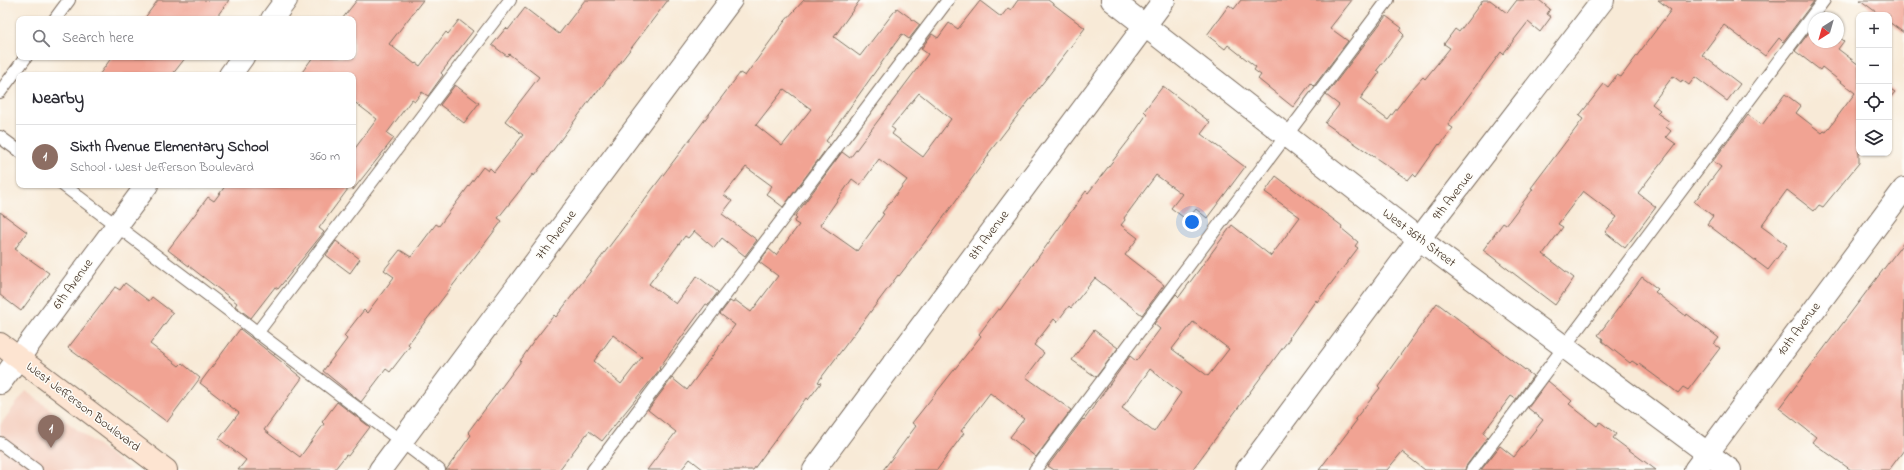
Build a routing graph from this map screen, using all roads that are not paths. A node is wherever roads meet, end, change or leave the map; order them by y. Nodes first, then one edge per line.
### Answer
1 (69, 0) edge
2 (286, 0) edge
3 (510, 0) edge
4 (731, 0) edge
5 (948, 0) edge
6 (1112, 0) edge
7 (1164, 0) edge
8 (1388, 0) edge
9 (1603, 0) edge
10 (1824, 0) edge
11 (57, 16) edge
12 (274, 16) edge
13 (1145, 26) junction
14 (24, 60) edge
15 (241, 60) edge
16 (232, 72) edge
17 (0, 92) edge
18 (1286, 135) junction
19 (0, 137) edge
20 (16, 150) edge
21 (66, 188) edge
22 (145, 188) edge
23 (1904, 189) edge
24 (116, 226) junction
25 (1419, 239) junction
26 (257, 333) junction
27 (0, 344) edge
28 (1564, 347) junction
29 (19, 358) junction
30 (0, 383) edge
31 (402, 441) junction
32 (0, 443) edge
33 (1701, 462) edge
34 (36, 470) edge
35 (166, 470) edge
36 (380, 470) edge
37 (439, 470) edge
38 (594, 470) edge
39 (814, 470) edge
40 (1036, 470) edge
41 (1247, 470) edge
42 (1472, 470) edge
43 (1730, 470) edge

1 - 11 lane
2 - 12 street
3 - 26 lane
4 - 31 street, 7th Avenue
5 - 38 lane
6 - 13 street, West 36th Street
7 - 13 street, 8th Avenue
8 - 18 lane
9 - 25 street, 9th Avenue
10 - 28 lane
13 - 18 street, West 36th Street
13 - 39 street, 8th Avenue
14 - 17 lane
15 - 16 street
18 - 25 street, West 36th Street
18 - 40 lane
19 - 20 lane
21 - 24 lane
22 - 24 street, 6th Avenue
23 - 33 street, 10th Avenue
24 - 26 lane
24 - 29 street, 6th Avenue
25 - 28 street, West 36th Street
25 - 41 street, 9th Avenue
26 - 31 lane
27 - 29 main road, West Jefferson Boulevard
28 - 33 street, West 36th Street
28 - 42 lane
29 - 30 street, 6th Avenue
29 - 35 main road, West Jefferson Boulevard
31 - 36 street, 7th Avenue
31 - 37 lane
32 - 34 lane
33 - 43 street, West 36th Street

